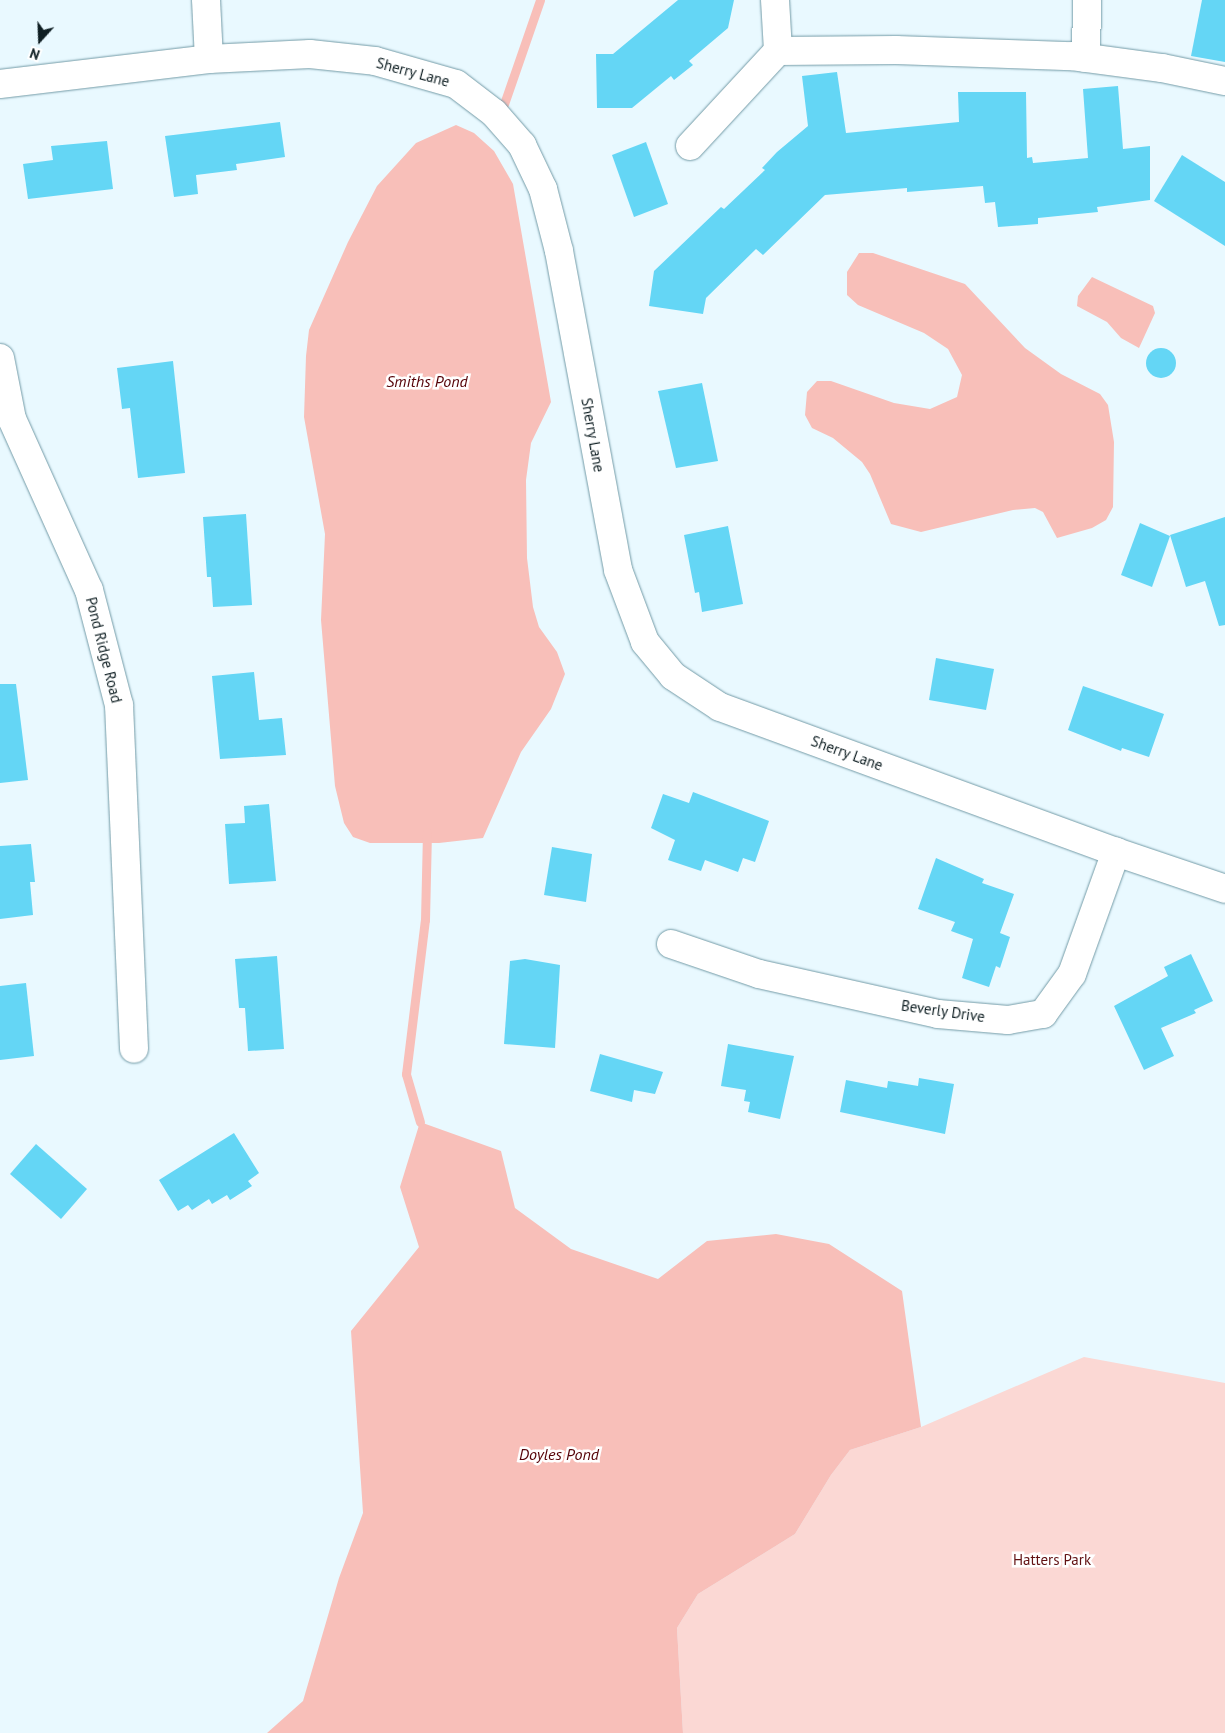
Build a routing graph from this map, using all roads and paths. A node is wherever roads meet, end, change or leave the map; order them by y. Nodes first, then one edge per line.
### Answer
1 (206, 0) edge
2 (775, 0) edge
3 (1087, 0) edge
4 (778, 51) junction
5 (1086, 58) junction
6 (209, 59) junction
7 (1225, 81) edge
8 (0, 84) edge
9 (690, 146) dead end
10 (0, 358) edge
11 (1116, 852) junction
12 (1225, 888) edge
13 (671, 944) dead end
14 (134, 1049) dead end

1 - 6 street
2 - 4 street
3 - 5 street
4 - 5 street
4 - 9 street
5 - 7 street
6 - 8 street, Sherry Lane
6 - 11 street, Sherry Lane
10 - 14 street, Pond Ridge Road
11 - 12 street, Sherry Lane
11 - 13 street, Beverly Drive

